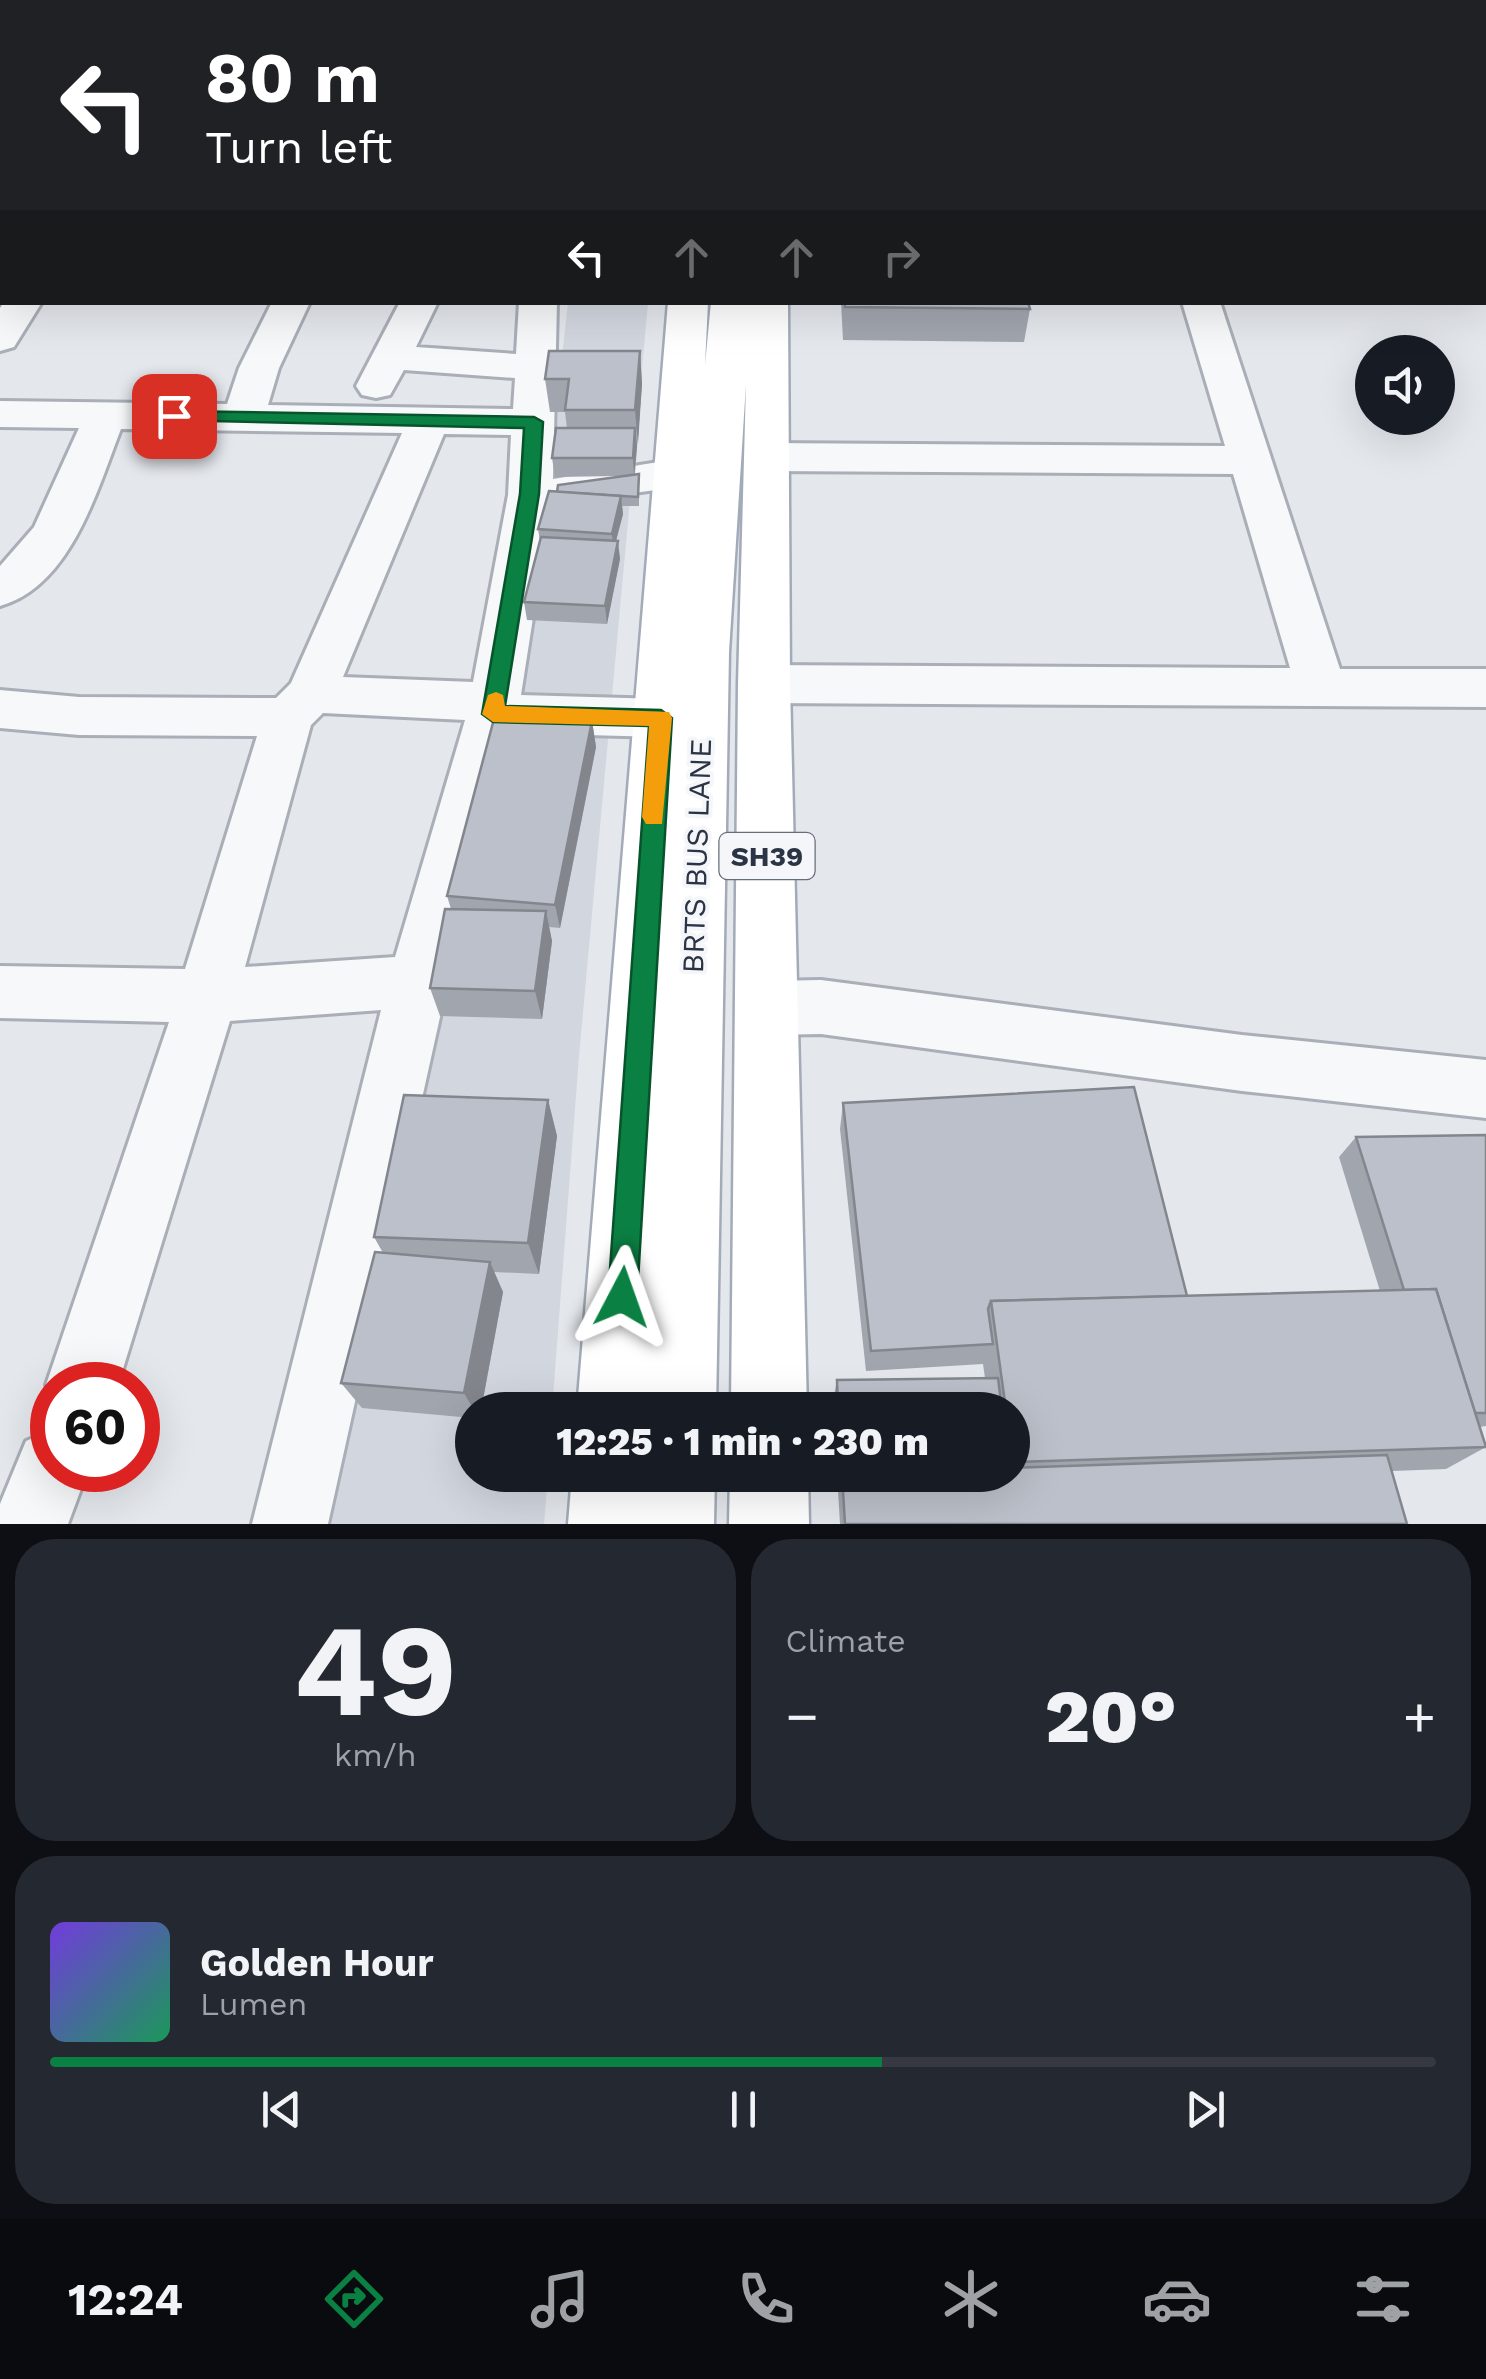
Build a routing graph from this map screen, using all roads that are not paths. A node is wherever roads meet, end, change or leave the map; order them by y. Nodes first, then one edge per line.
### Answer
1 (21, 305) edge
2 (290, 305) edge
3 (417, 305) edge
4 (538, 305) edge
5 (688, 305) edge
6 (731, 305) edge
7 (768, 305) edge
8 (1202, 305) edge
9 (0, 339) edge
10 (392, 356) junction
11 (535, 395) junction
12 (0, 414) edge
13 (105, 416) junction
14 (243, 418) junction
15 (358, 419) junction
16 (430, 420) junction
17 (766, 457) junction
18 (1250, 460) junction
19 (676, 473) junction
20 (530, 494) junction
21 (0, 590) edge
22 (764, 684) junction
23 (1322, 687) junction
24 (1486, 688) edge
25 (299, 706) junction
26 (0, 708) edge
27 (494, 708) junction
28 (661, 718) junction
29 (418, 981) junction
30 (0, 992) edge
31 (207, 996) junction
32 (769, 1008) junction
33 (1486, 1089) edge
34 (90, 1362) edge
35 (616, 1392) edge
36 (679, 1392) edge
37 (769, 1392) edge
38 (42, 1492) edge
39 (610, 1492) edge
40 (675, 1492) edge
41 (769, 1492) edge
42 (30, 1524) edge
43 (290, 1524) edge
44 (608, 1524) edge
45 (674, 1524) edge
46 (769, 1524) edge

1 - 9 street
2 - 14 street
3 - 10 street
4 - 11 street
5 - 19 main road
6 - 36 main road, BRTS BUS LANE
7 - 17 main road, SH39
8 - 18 street
10 - 11 street
10 - 15 street
11 - 16 street
11 - 20 street
12 - 13 street
13 - 14 street
13 - 21 street
14 - 15 street
15 - 16 street
16 - 25 street
17 - 18 street
17 - 22 main road, SH39
18 - 23 street
19 - 20 street
19 - 28 main road
20 - 27 street
22 - 23 street
22 - 32 main road, SH39
23 - 24 street
25 - 26 street
25 - 27 street
25 - 31 street
27 - 28 street
27 - 29 street
28 - 35 main road
29 - 31 street
29 - 43 street
30 - 31 street
31 - 34 street
32 - 33 street
32 - 37 main road, SH39
38 - 42 street
39 - 44 main road
40 - 45 main road
41 - 46 main road

